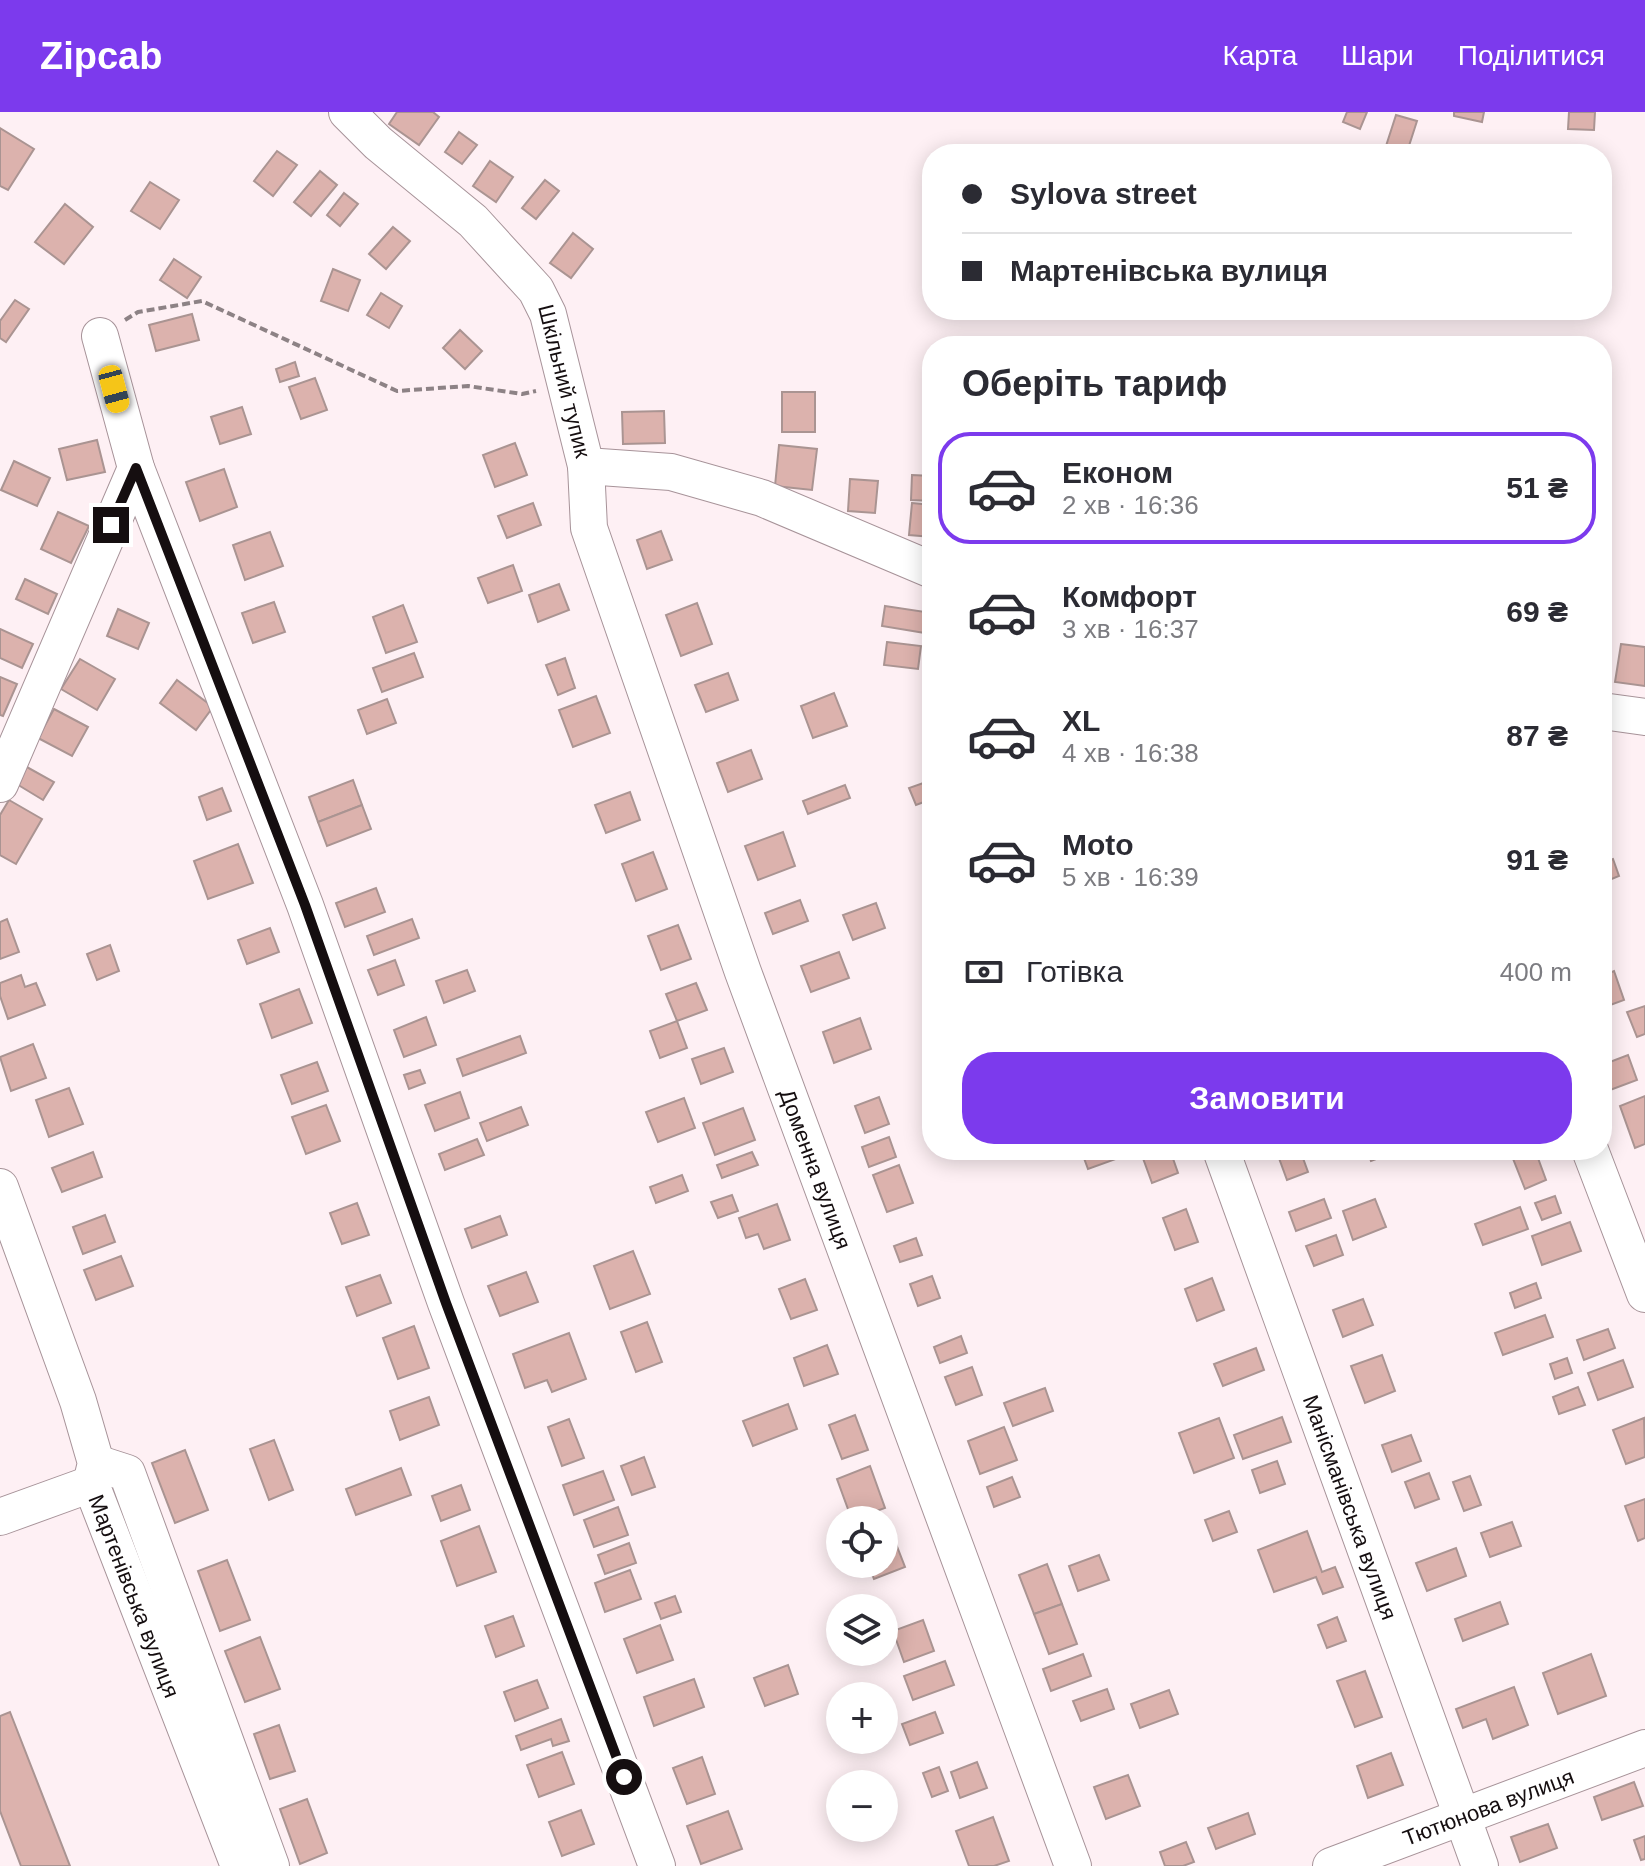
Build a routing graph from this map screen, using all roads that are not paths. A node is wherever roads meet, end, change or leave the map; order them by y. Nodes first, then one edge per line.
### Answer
1 (347, 112) edge
2 (100, 336) road end
3 (586, 466) junction
4 (136, 468) junction
5 (922, 566) edge
6 (1612, 712) edge
7 (1645, 717) edge
8 (0, 784) edge
9 (1225, 1160) edge
10 (1594, 1160) edge
11 (0, 1187) edge
12 (1645, 1294) edge
13 (93, 1473) junction
14 (0, 1517) edge
15 (1645, 1748) edge
16 (1461, 1817) junction
17 (239, 1866) edge
18 (271, 1866) edge
19 (657, 1866) edge
20 (1073, 1866) edge
21 (1331, 1866) edge
22 (1480, 1866) edge

1 - 3 street, Шкільний тупик
2 - 4 street
3 - 5 street, Шкільний тупик
3 - 20 street, Доменна вулиця
4 - 8 street
4 - 19 street
6 - 7 street
9 - 16 street, Манісманівська вулиця
10 - 12 street
11 - 13 street, Мартенівська вулиця
13 - 14 street
13 - 17 street, Мартенівська вулиця
13 - 18 street
15 - 16 street, Тютюнова вулиця
16 - 21 street, Тютюнова вулиця
16 - 22 street, Манісманівська вулиця

